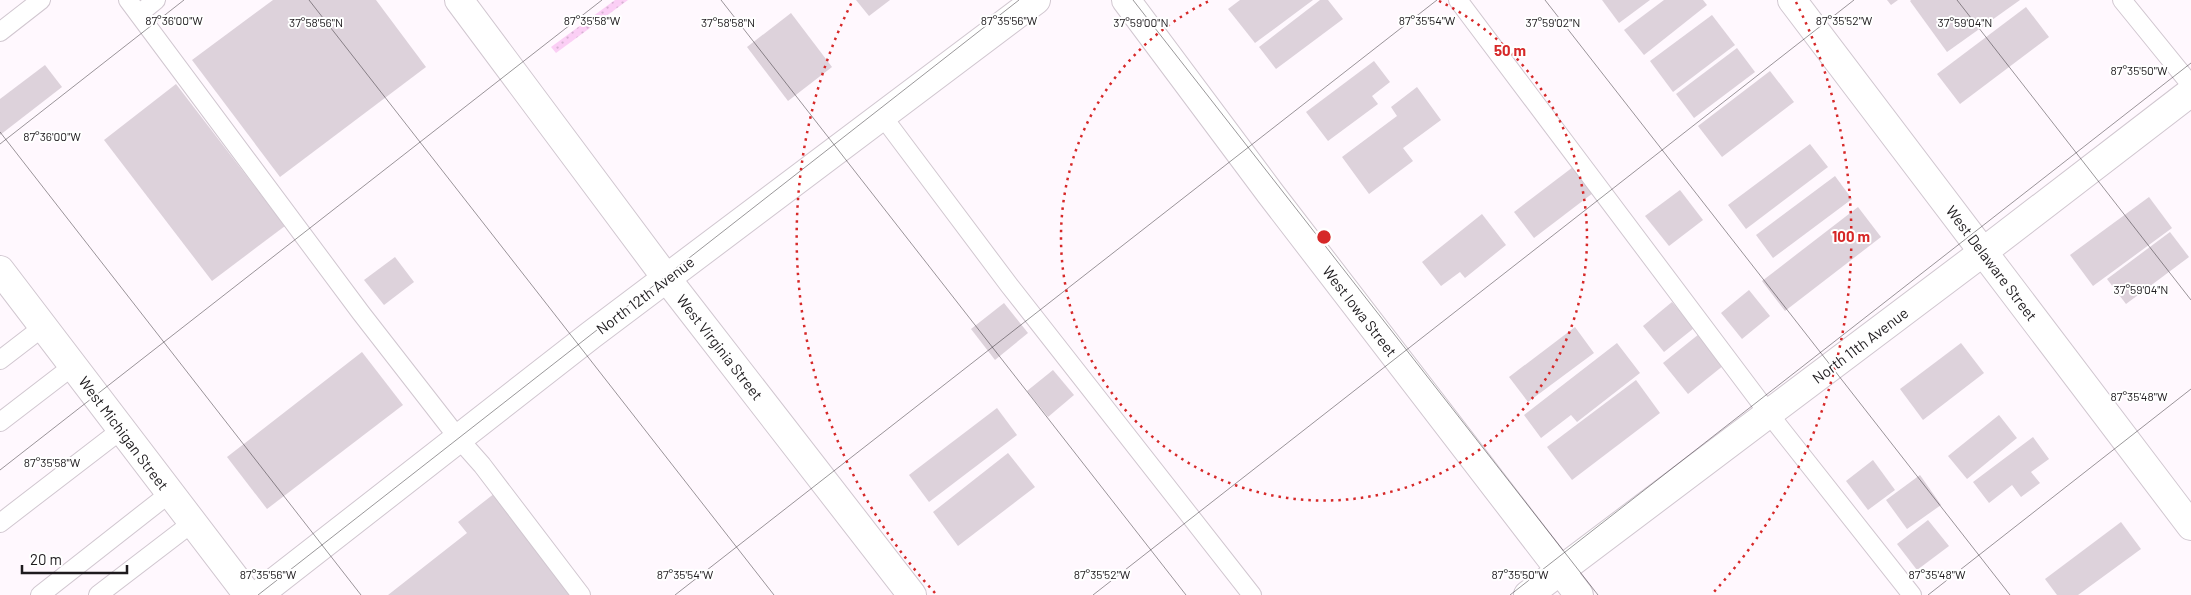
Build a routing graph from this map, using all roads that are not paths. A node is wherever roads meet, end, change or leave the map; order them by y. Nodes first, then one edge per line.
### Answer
1 (40, 0) edge
2 (128, 0) edge
3 (156, 0) edge
4 (459, 0) edge
5 (1036, 0) edge
6 (1126, 0) edge
7 (1458, 0) edge
8 (1792, 0) edge
9 (2122, 0) edge
10 (139, 14) junction
11 (0, 32) edge
12 (2191, 85) edge
13 (2191, 92) edge
14 (883, 117) junction
15 (1983, 252) junction
16 (0, 270) edge
17 (667, 279) junction
18 (43, 327) junction
19 (0, 360) edge
20 (73, 366) junction
21 (1769, 414) junction
22 (0, 422) edge
23 (121, 430) junction
24 (459, 439) junction
25 (170, 494) junction
26 (0, 523) edge
27 (192, 523) junction
28 (2191, 526) edge
29 (1560, 570) junction
30 (40, 595) edge
31 (98, 595) edge
32 (248, 595) edge
33 (258, 595) edge
34 (580, 595) edge
35 (912, 595) edge
36 (1252, 595) edge
37 (1528, 595) edge
38 (1579, 595) edge
39 (1912, 595) edge

1 - 11 lane
2 - 10 lane
3 - 10 lane
4 - 17 street, West Virginia Street
5 - 14 street, North 12th Avenue
6 - 29 street, West Iowa Street
7 - 21 lane
8 - 15 street, West Delaware Street
9 - 12 lane
10 - 24 lane
13 - 15 street, North 11th Avenue
14 - 17 street, North 12th Avenue
14 - 36 lane
15 - 21 street, North 11th Avenue
15 - 28 street, West Delaware Street
16 - 18 street, West Michigan Street
17 - 24 street, North 12th Avenue
17 - 35 street, West Virginia Street
18 - 19 lane
18 - 20 street, West Michigan Street
20 - 22 lane
20 - 23 street, West Michigan Street
21 - 29 street, North 11th Avenue
21 - 39 lane
23 - 25 street, West Michigan Street
23 - 26 lane
24 - 33 street, North 12th Avenue
24 - 34 lane
25 - 27 street, West Michigan Street
25 - 30 lane
27 - 31 lane
27 - 32 street, West Michigan Street
29 - 37 street, North 11th Avenue
29 - 38 street, West Iowa Street

